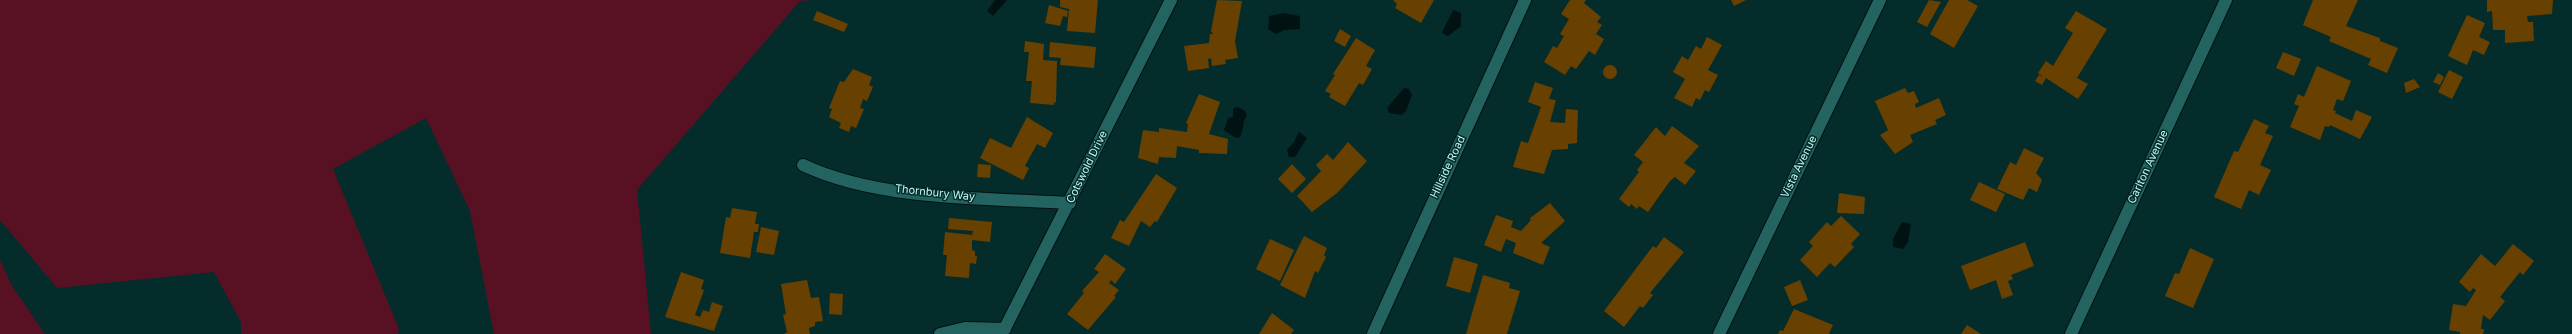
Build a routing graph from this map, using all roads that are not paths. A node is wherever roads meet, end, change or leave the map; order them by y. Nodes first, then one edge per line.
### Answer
1 (1171, 0) edge
2 (1525, 0) edge
3 (1880, 0) edge
4 (2226, 0) edge
5 (803, 165) dead end
6 (1070, 203) junction
7 (1003, 331) edge
8 (940, 334) edge
9 (1373, 334) edge
10 (1719, 334) edge
11 (2071, 334) edge

1 - 6 street, Cotswold Drive
2 - 9 street, Hillside Road
3 - 10 street, Vista Avenue
4 - 11 street, Carlton Avenue
5 - 6 street, Thornbury Way
6 - 7 street, Cotswold Drive
7 - 8 street

